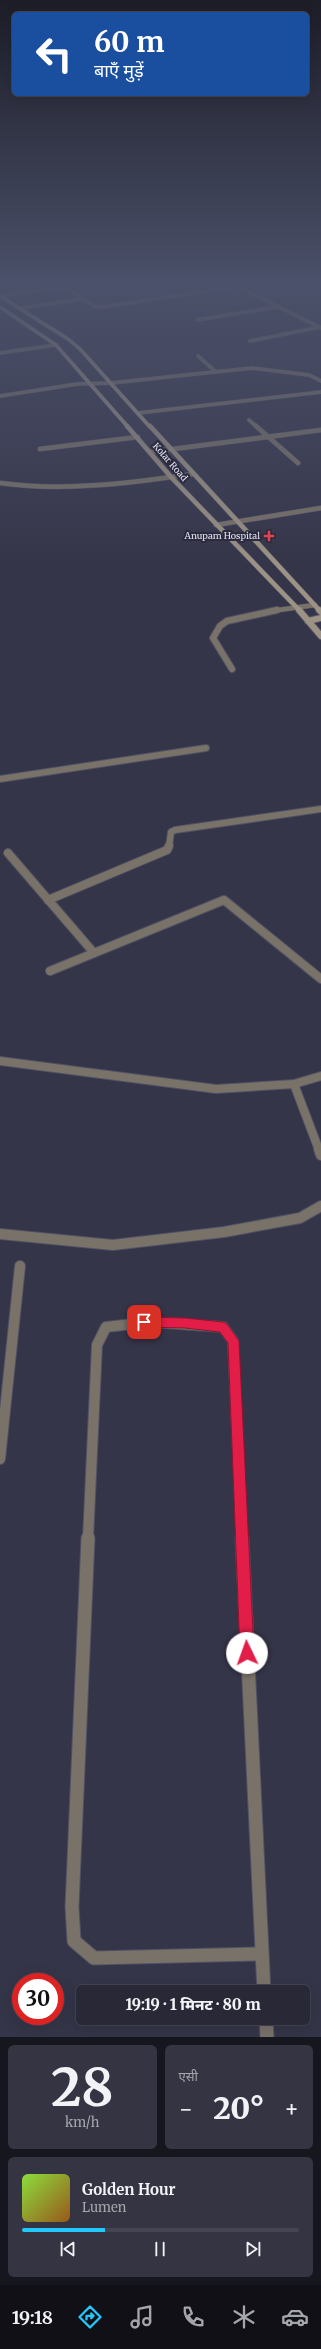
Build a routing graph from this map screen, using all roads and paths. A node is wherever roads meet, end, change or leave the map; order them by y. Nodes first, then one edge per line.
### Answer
1 (86, 378) edge
2 (106, 378) edge
3 (158, 378) edge
4 (90, 383) junction
5 (111, 383) junction
6 (321, 392) edge
7 (0, 396) edge
8 (138, 412) junction
9 (249, 420) dead end
10 (321, 430) edge
11 (138, 437) junction
12 (268, 438) junction
13 (40, 448) dead end
14 (171, 450) junction
15 (150, 452) junction
16 (298, 463) dead end
17 (193, 474) junction
18 (172, 477) junction
19 (0, 483) edge
20 (321, 508) edge
21 (236, 522) junction
22 (216, 525) junction
23 (315, 605) junction
24 (297, 608) junction
25 (321, 612) edge
26 (321, 618) edge
27 (308, 621) junction
28 (321, 636) edge
29 (232, 669) dead end
30 (206, 748) dead end
31 (0, 779) edge
32 (321, 809) edge
33 (8, 853) dead end
34 (48, 900) junction
35 (94, 952) junction
36 (50, 971) dead end
37 (321, 979) edge
38 (0, 1061) edge
39 (321, 1076) edge
40 (294, 1084) junction
41 (321, 1155) edge
42 (321, 1206) edge
43 (0, 1234) edge
44 (20, 1266) dead end
45 (0, 1459) edge
46 (261, 1954) junction
47 (263, 1985) edge
48 (266, 2025) edge
49 (267, 2037) edge

1 - 4 main road, Kolar Road
2 - 5 main road, Kolar Road
3 - 5 street
4 - 5 street
4 - 7 street
4 - 11 main road, Kolar Road
5 - 8 main road, Kolar Road
6 - 8 street
8 - 14 main road, Kolar Road
9 - 12 street
10 - 12 street
11 - 13 street
11 - 15 main road, Kolar Road
12 - 14 street
12 - 16 street
14 - 15 street
14 - 17 main road, Kolar Road
15 - 18 main road, Kolar Road
17 - 18 street
17 - 21 main road, Kolar Road
18 - 19 street
18 - 22 main road, Kolar Road
20 - 21 street
21 - 22 street
21 - 23 main road, Kolar Road
22 - 24 main road, Kolar Road
23 - 24 street
23 - 25 main road, Kolar Road
24 - 27 main road, Kolar Road
24 - 29 street
26 - 27 main road
27 - 28 main road, Kolar Road
30 - 31 street
32 - 34 street
33 - 34 street
34 - 35 street
35 - 36 street
35 - 37 street
38 - 40 street
39 - 40 street
40 - 41 street
42 - 43 street
44 - 45 street
46 - 46 street
46 - 47 street
48 - 49 street

